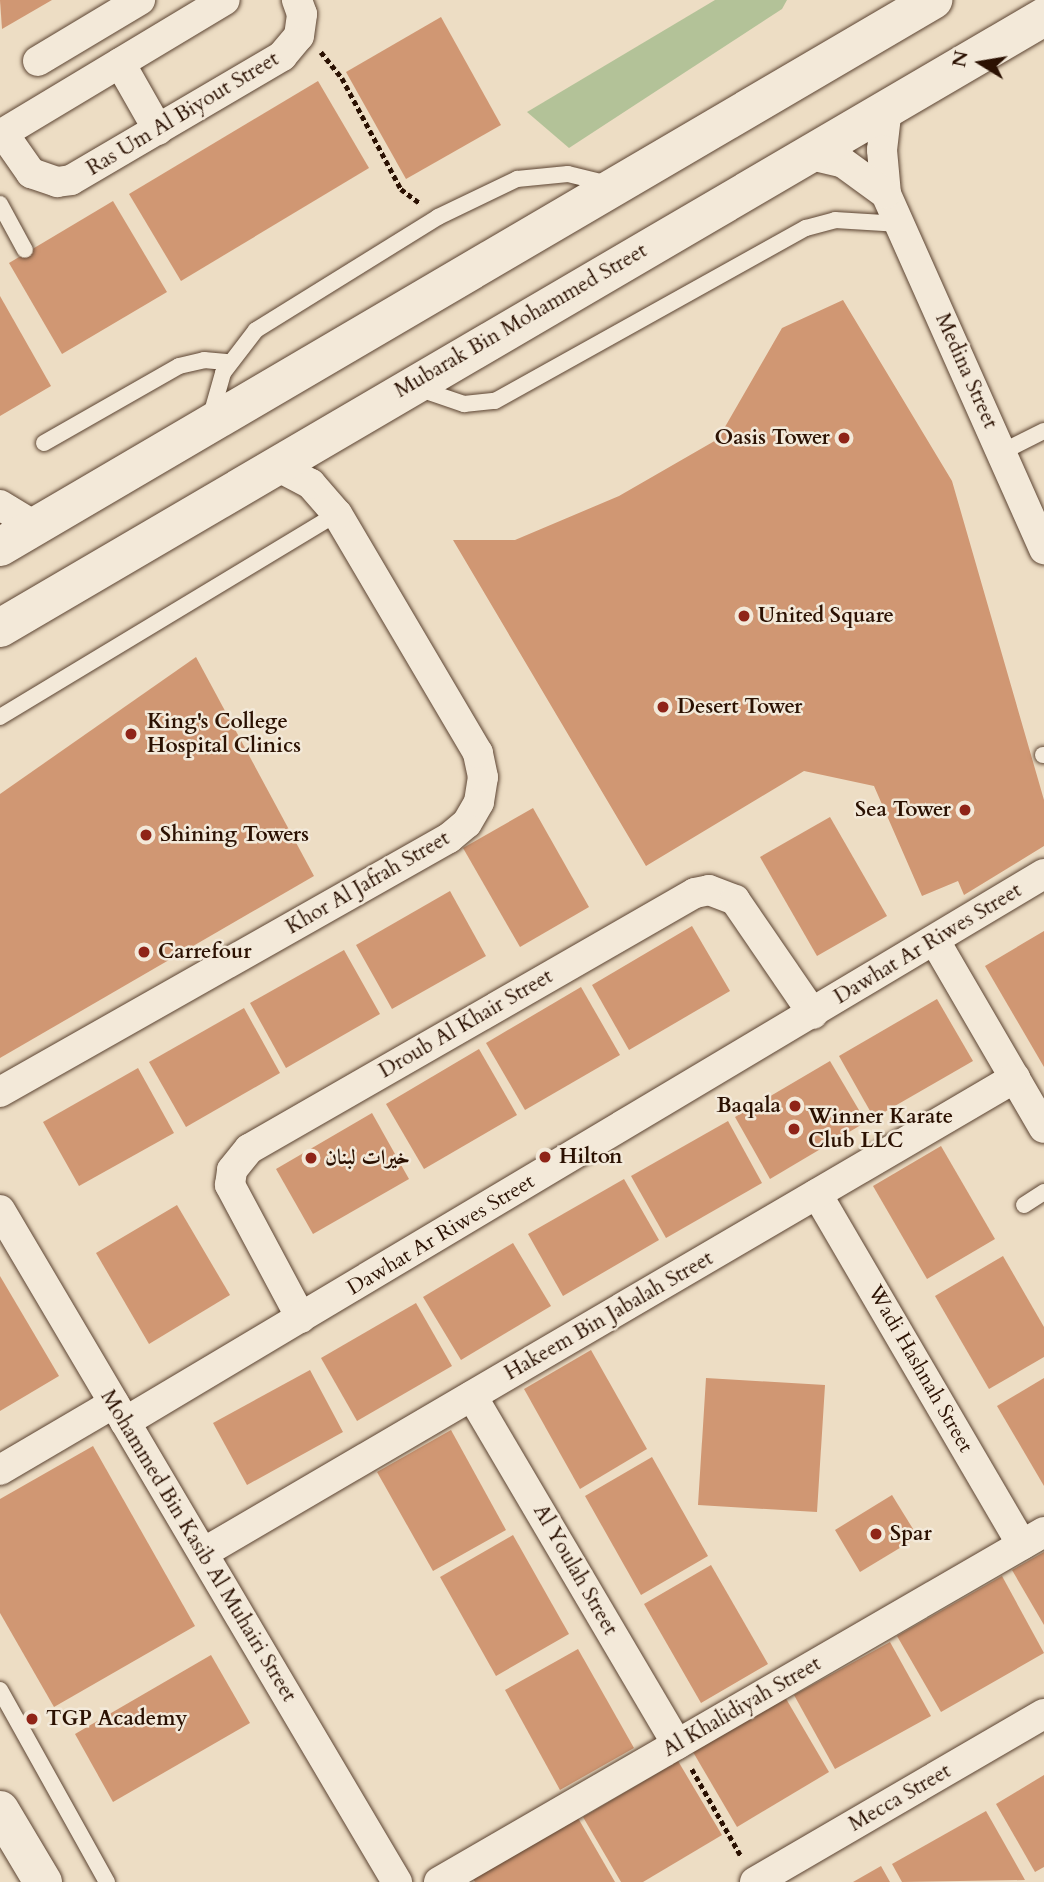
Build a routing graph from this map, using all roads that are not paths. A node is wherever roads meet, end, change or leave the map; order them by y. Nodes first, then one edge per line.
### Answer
1 (225, 0) edge
2 (297, 0) edge
3 (933, 0) edge
4 (132, 5) edge
5 (1039, 23) edge
6 (146, 48) junction
7 (38, 61) dead end
8 (120, 63) junction
9 (887, 107) junction
10 (158, 130) junction
11 (2, 134) edge
12 (806, 154) junction
13 (618, 186) junction
14 (886, 194) junction
15 (0, 204) edge
16 (900, 224) junction
17 (25, 250) dead end
18 (229, 362) junction
19 (411, 386) junction
20 (208, 426) junction
21 (1044, 431) edge
22 (44, 443) dead end
23 (1002, 452) junction
24 (275, 465) junction
25 (0, 505) edge
26 (337, 514) junction
27 (36, 527) junction
28 (0, 547) edge
29 (1044, 549) edge
30 (0, 628) edge
31 (0, 717) edge
32 (1044, 874) edge
33 (936, 941) junction
34 (813, 1014) junction
35 (1015, 1078) junction
36 (0, 1092) edge
37 (1044, 1128) edge
38 (1044, 1192) edge
39 (817, 1194) junction
40 (1024, 1205) dead end
41 (0, 1210) edge
42 (301, 1318) junction
43 (472, 1396) junction
44 (120, 1412) junction
45 (0, 1470) edge
46 (1033, 1538) edge
47 (203, 1553) junction
48 (0, 1690) edge
49 (1044, 1714) edge
50 (677, 1744) junction
51 (0, 1810) edge
52 (43, 1882) edge
53 (107, 1882) edge
54 (397, 1882) edge
55 (439, 1882) edge
56 (756, 1882) edge

1 - 6 street
2 - 10 street, Ras Um Al Biyout Street
3 - 13 main road
4 - 6 street
4 - 7 street
5 - 9 main road, Mubarak Bin Mohammed Street
6 - 8 street
8 - 10 street
8 - 11 street
9 - 12 main road, Mubarak Bin Mohammed Street
9 - 14 street, Medina Street
10 - 11 street, Ras Um Al Biyout Street
12 - 14 street, Medina Street
12 - 19 main road, Mubarak Bin Mohammed Street
13 - 18 lane
13 - 20 main road
14 - 16 street, Medina Street
15 - 17 lane
16 - 19 lane
16 - 23 street, Medina Street
18 - 20 lane
18 - 22 lane
19 - 24 main road, Mubarak Bin Mohammed Street
20 - 27 main road
21 - 23 lane
23 - 29 street, Medina Street
24 - 26 street, Khor Al Jafrah Street
24 - 30 main road, Mubarak Bin Mohammed Street
25 - 27 street
26 - 31 lane
26 - 36 street, Khor Al Jafrah Street
27 - 28 main road
32 - 33 street, Dawhat Ar Riwes Street
33 - 34 street, Dawhat Ar Riwes Street
33 - 35 street
34 - 42 street, Dawhat Ar Riwes Street
34 - 42 street, Droub Al Khair Street
35 - 37 street
35 - 39 street, Hakeem Bin Jabalah Street
38 - 40 lane
39 - 43 street, Hakeem Bin Jabalah Street
39 - 46 street, Wadi Hashnah Street
41 - 44 street, Mohammed Bin Kasib Al Muhairi Street
42 - 44 street, Dawhat Ar Riwes Street
43 - 47 street, Hakeem Bin Jabalah Street
43 - 50 street, Al Youlah Street
44 - 45 street, Dawhat Ar Riwes Street
44 - 47 street, Mohammed Bin Kasib Al Muhairi Street
46 - 50 street, Al Khalidiyah Street
47 - 54 street, Mohammed Bin Kasib Al Muhairi Street
48 - 53 lane
49 - 56 street, Mecca Street
50 - 55 street, Al Khalidiyah Street
51 - 52 main road

